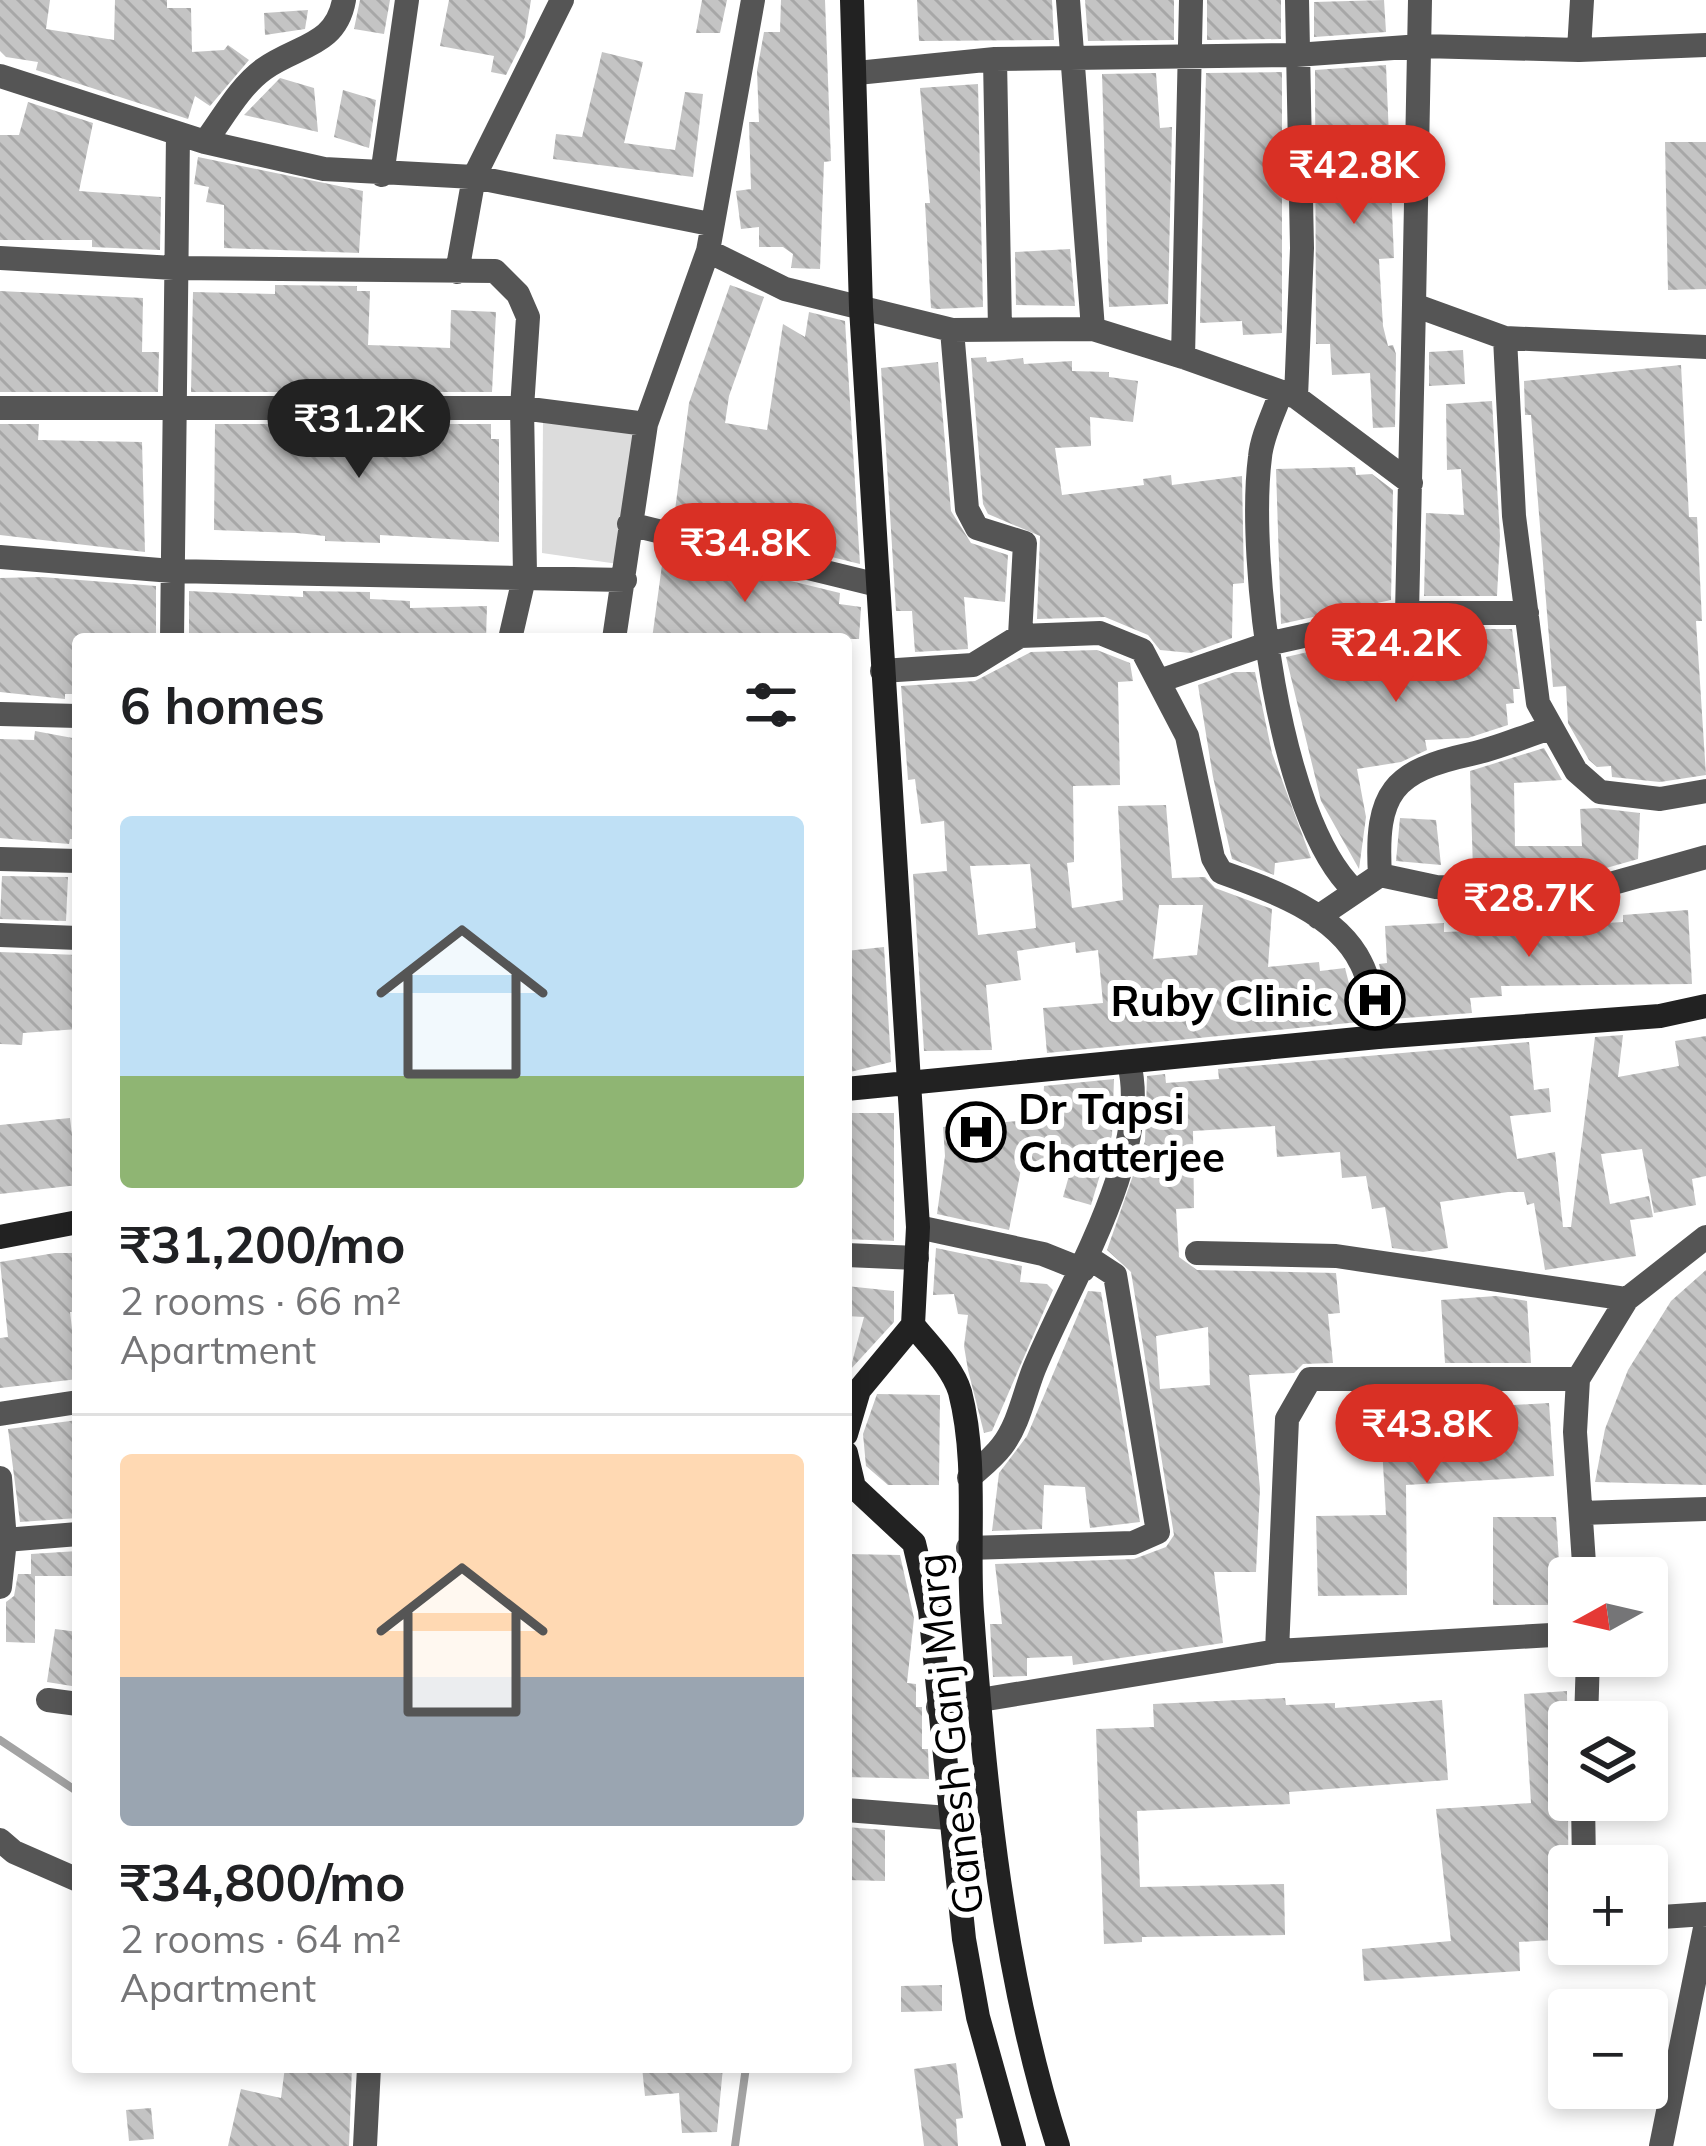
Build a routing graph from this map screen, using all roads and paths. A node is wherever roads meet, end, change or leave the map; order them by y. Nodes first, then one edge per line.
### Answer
1 (344, 0) edge
2 (407, 0) edge
3 (562, 0) edge
4 (753, 0) edge
5 (852, 0) edge
6 (1068, 0) edge
7 (1190, 0) edge
8 (1297, 0) edge
9 (1420, 0) edge
10 (1582, 0) edge
11 (1706, 45) edge
12 (1420, 46) junction
13 (1579, 50) junction
14 (1296, 55) junction
15 (1190, 56) junction
16 (995, 59) junction
17 (1070, 59) junction
18 (857, 73) junction
19 (0, 76) edge
20 (178, 134) junction
21 (205, 142) junction
22 (382, 175) junction
23 (474, 177) junction
24 (710, 224) junction
25 (708, 250) junction
26 (0, 258) edge
27 (174, 268) junction
28 (457, 272) junction
29 (1414, 305) junction
30 (861, 308) junction
31 (1000, 329) junction
32 (1093, 329) junction
33 (952, 330) junction
34 (1505, 338) junction
35 (1706, 347) edge
36 (1183, 357) junction
37 (1288, 396) junction
38 (0, 408) edge
39 (522, 408) junction
40 (175, 411) junction
41 (646, 424) junction
42 (1411, 483) junction
43 (629, 524) junction
44 (0, 557) edge
45 (172, 571) junction
46 (525, 574) junction
47 (625, 580) junction
48 (878, 586) junction
49 (1407, 613) junction
50 (1527, 613) junction
51 (172, 633) edge
52 (511, 633) edge
53 (615, 633) edge
54 (1020, 636) junction
55 (1268, 644) junction
56 (882, 671) junction
57 (1162, 680) junction
58 (0, 714) edge
59 (72, 716) edge
60 (1551, 728) junction
61 (1706, 791) edge
62 (1706, 857) edge
63 (0, 860) edge
64 (72, 861) edge
65 (1380, 875) junction
66 (1354, 890) junction
67 (1318, 917) junction
68 (0, 935) edge
69 (72, 938) edge
70 (1706, 1006) edge
71 (1378, 1036) junction
72 (1130, 1063) junction
73 (912, 1080) junction
74 (852, 1088) edge
75 (72, 1223) edge
76 (918, 1226) junction
77 (0, 1237) edge
78 (1706, 1237) edge
79 (1197, 1253) dead end
80 (852, 1255) edge
81 (916, 1258) junction
82 (1086, 1264) junction
83 (1627, 1299) junction
84 (913, 1325) junction
85 (1578, 1379) junction
86 (72, 1403) edge
87 (0, 1414) edge
88 (852, 1414) edge
89 (0, 1478) edge
90 (969, 1478) junction
91 (852, 1490) edge
92 (1706, 1509) edge
93 (1581, 1513) junction
94 (72, 1534) edge
95 (5, 1540) junction
96 (968, 1548) junction
97 (1584, 1557) edge
98 (0, 1587) edge
99 (1548, 1635) edge
100 (1277, 1651) junction
101 (979, 1698) junction
102 (48, 1700) dead end
103 (72, 1703) edge
104 (938, 1707) junction
105 (852, 1810) edge
106 (948, 1818) junction
107 (0, 1840) edge
108 (72, 1877) edge
109 (1668, 1918) edge
110 (1706, 1919) edge
111 (369, 2073) edge
112 (365, 2146) edge
113 (1014, 2146) edge
114 (1058, 2146) edge
115 (1661, 2146) edge

1 - 21 street
2 - 22 street
3 - 23 street
4 - 24 street
5 - 18 main road
6 - 17 street
7 - 15 street
8 - 14 street
9 - 12 street
10 - 13 street
11 - 13 street
12 - 13 street
12 - 14 street
12 - 29 street
14 - 15 street
14 - 37 street
15 - 17 street
15 - 36 street
16 - 17 street
16 - 18 street
16 - 31 street
17 - 32 street
18 - 30 main road
19 - 20 street
20 - 21 street
20 - 27 street
21 - 22 street
22 - 23 street
23 - 24 street
23 - 28 street
24 - 25 street
25 - 30 street
25 - 41 street
26 - 27 street
27 - 28 street
27 - 40 street
28 - 39 street
29 - 34 street
29 - 42 street
30 - 33 street
30 - 48 main road
31 - 32 street
31 - 33 street
32 - 36 street
33 - 54 street
34 - 35 street
34 - 50 street
36 - 37 street
37 - 42 street
37 - 55 street
38 - 40 street
39 - 40 street
39 - 41 street
39 - 46 street
40 - 45 street
41 - 43 street
42 - 49 street
43 - 47 street
43 - 48 street
44 - 45 street
45 - 46 street
45 - 51 street
46 - 47 street
46 - 52 street
47 - 53 street
48 - 56 main road
49 - 50 street
49 - 55 street
50 - 60 street
54 - 56 street
54 - 57 street
55 - 57 street
55 - 66 street
56 - 73 main road
57 - 67 street
58 - 59 street
60 - 61 street
60 - 65 street
62 - 65 street
63 - 64 street
65 - 66 street
66 - 67 street
67 - 71 street
68 - 69 street
70 - 71 main road
71 - 72 main road
72 - 73 main road
72 - 82 street
73 - 74 main road
73 - 76 main road
75 - 77 main road
76 - 81 main road
76 - 82 street
78 - 83 street
79 - 83 street
80 - 81 street
81 - 84 main road
82 - 90 street
82 - 96 street
83 - 85 street
84 - 88 main road
84 - 90 main road, Ganesh Ganj Marg
85 - 93 street
85 - 100 street
86 - 87 street
89 - 95 street
90 - 96 main road, Ganesh Ganj Marg
91 - 104 main road
92 - 93 street
93 - 97 street
94 - 95 street
95 - 98 street
96 - 101 main road, Ganesh Ganj Marg
99 - 100 street
100 - 101 street
101 - 104 street
101 - 114 main road, Ganesh Ganj Marg
102 - 103 street
104 - 106 main road
105 - 106 street
106 - 113 main road
107 - 108 street
109 - 110 street
110 - 115 street
111 - 112 street

